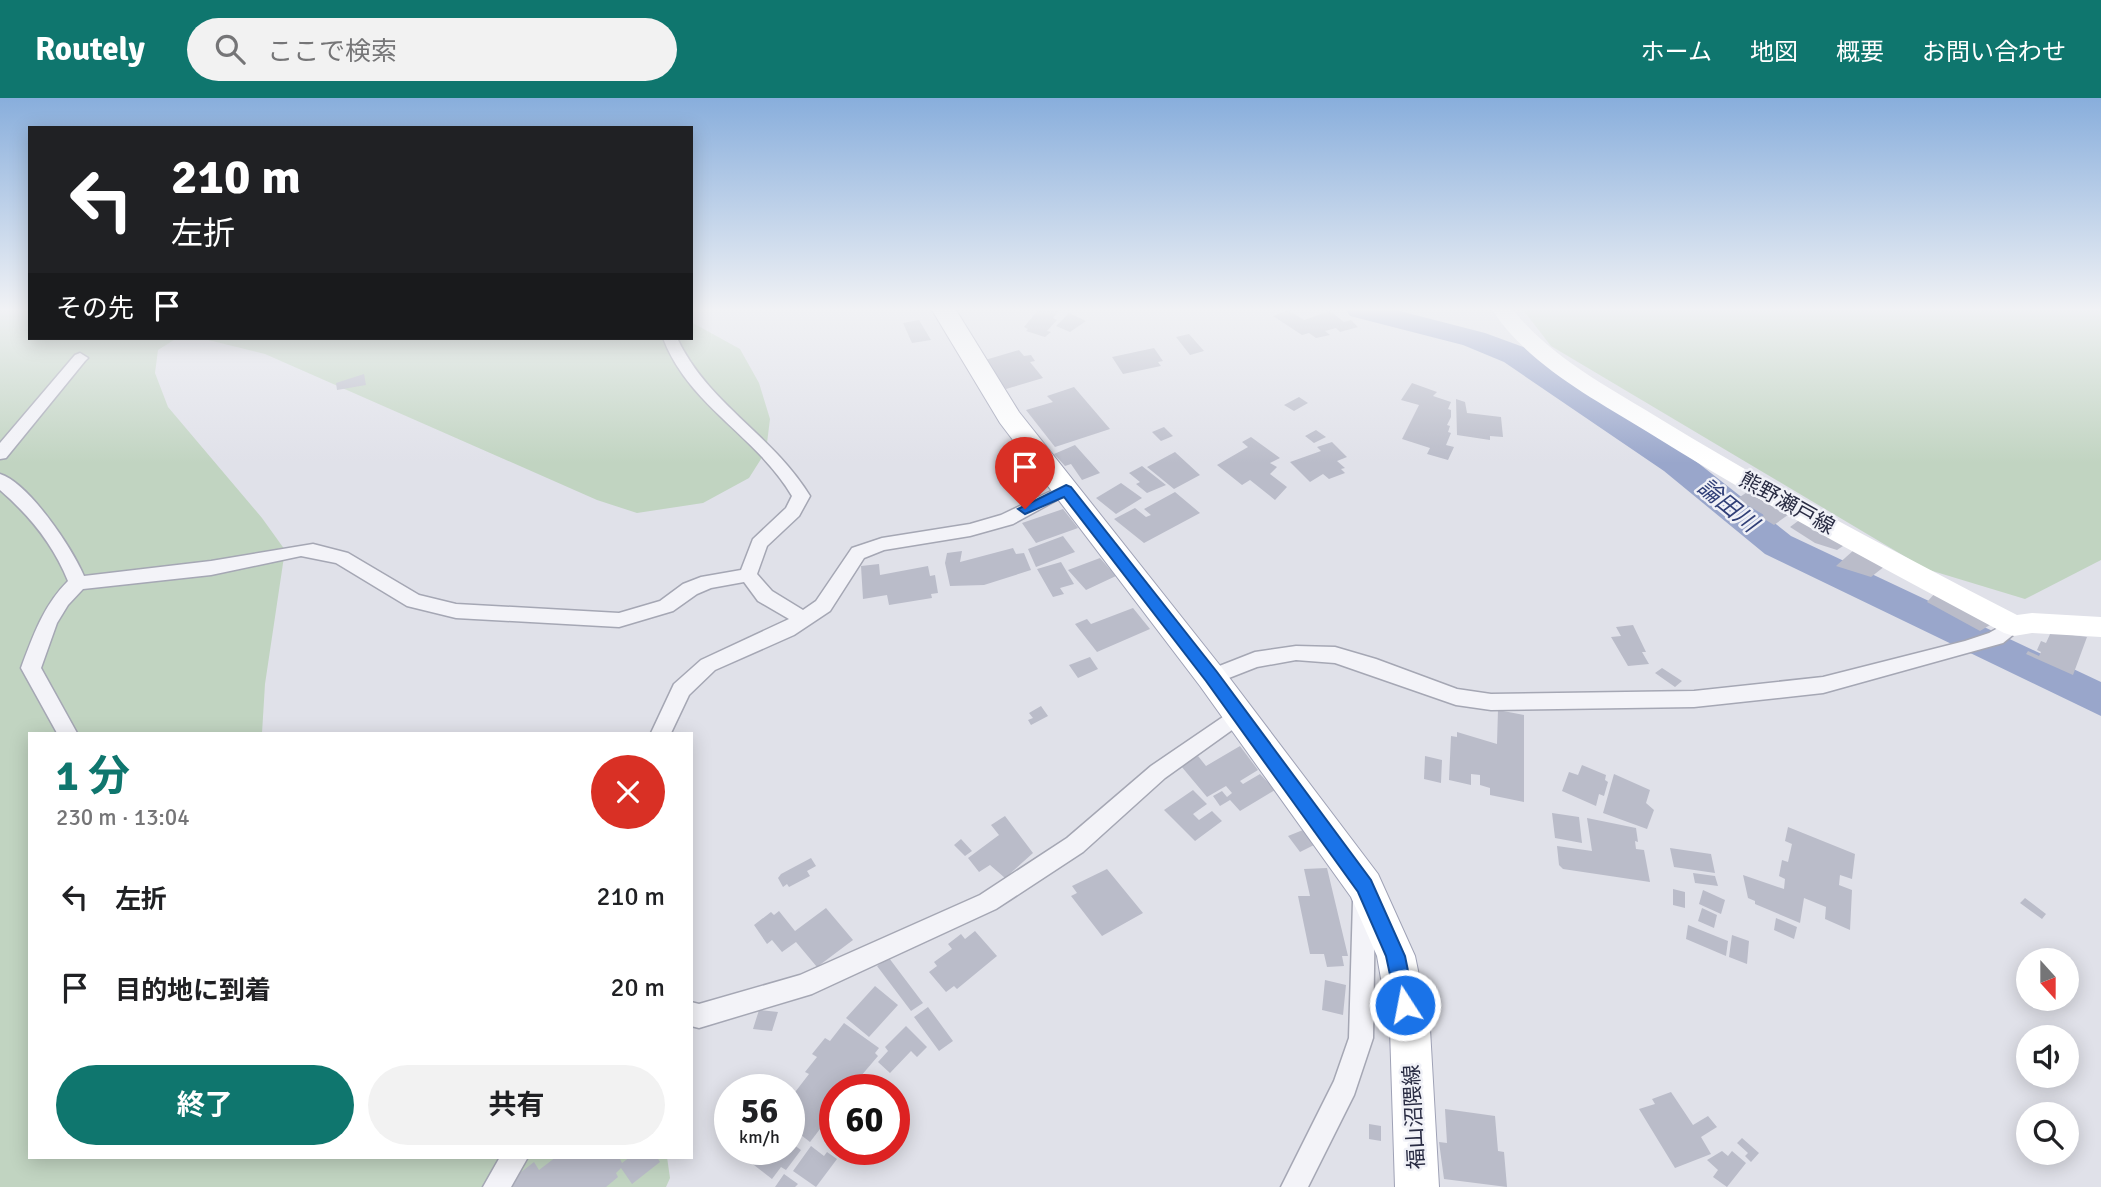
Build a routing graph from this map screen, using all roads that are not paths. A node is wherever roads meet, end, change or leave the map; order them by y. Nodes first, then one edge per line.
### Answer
1 (78, 361) edge
2 (680, 361) edge
3 (975, 361) edge
4 (1556, 361) edge
5 (0, 454) edge
6 (0, 480) edge
7 (1066, 490) junction
8 (748, 575) junction
9 (78, 583) junction
10 (803, 619) junction
11 (2101, 627) edge
12 (2005, 632) junction
13 (1211, 677) junction
14 (1238, 714) junction
15 (66, 732) edge
16 (661, 732) edge
17 (1364, 886) junction
18 (693, 1014) edge
19 (514, 1159) edge
20 (496, 1187) edge
21 (1294, 1187) edge
22 (1417, 1187) edge

1 - 5 street
2 - 8 street
3 - 7 main road, 福山沼隈線
4 - 12 main road, 熊野瀬戸線
6 - 9 street
7 - 10 street
7 - 13 main road, 福山沼隈線
8 - 9 street
8 - 10 street
9 - 15 street
10 - 16 street
11 - 12 main road, 熊野瀬戸線
12 - 13 street
13 - 14 main road, 福山沼隈線
14 - 17 main road, 福山沼隈線
14 - 18 street
17 - 21 street
17 - 22 main road, 福山沼隈線
19 - 20 street

